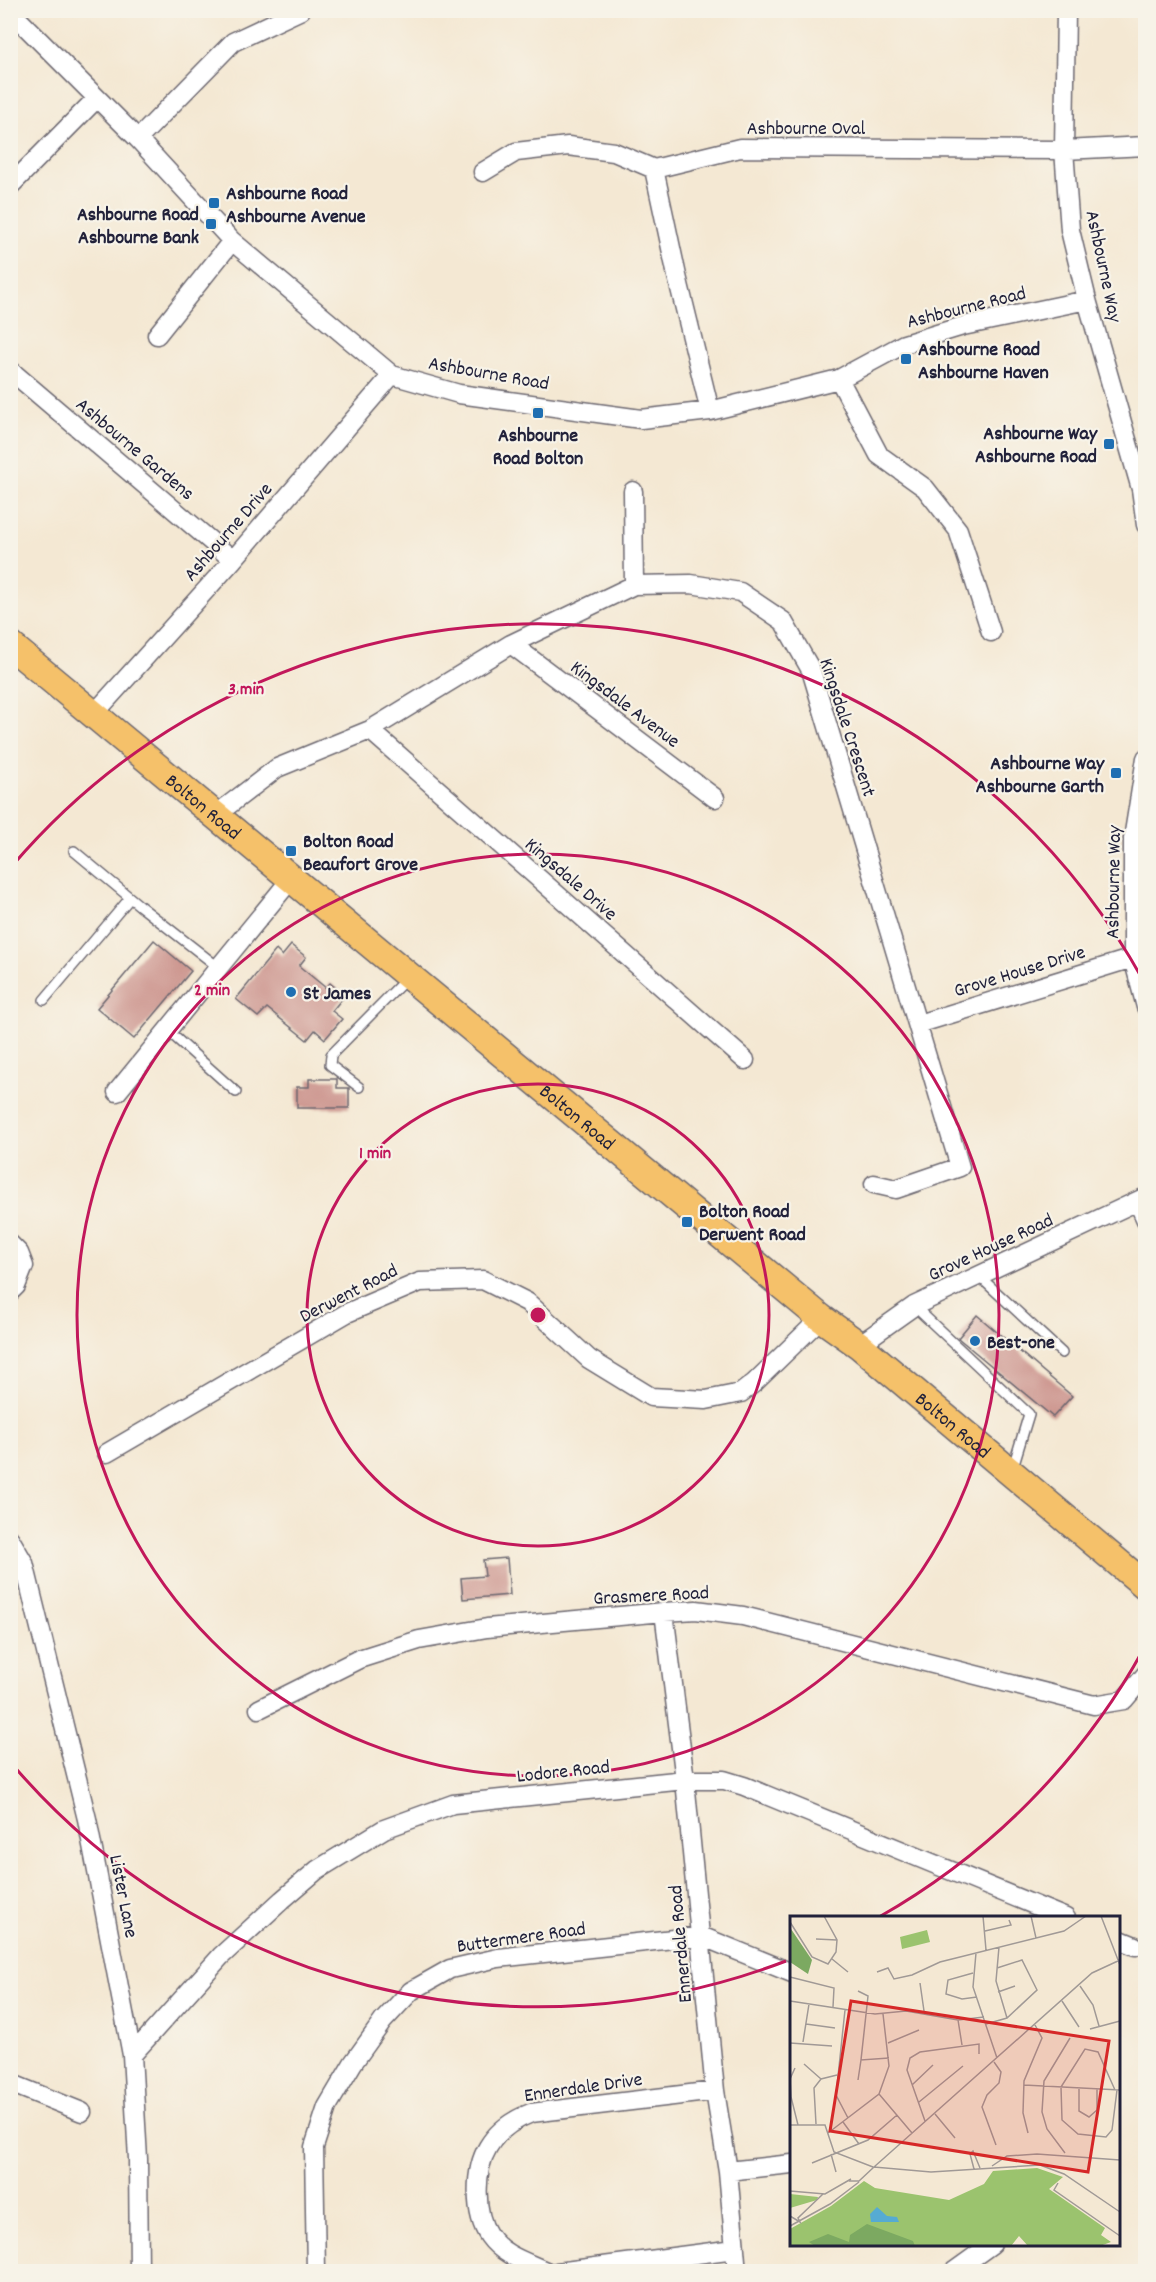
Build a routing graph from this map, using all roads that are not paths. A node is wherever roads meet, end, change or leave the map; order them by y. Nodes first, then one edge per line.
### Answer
1 (301, 10) edge
2 (1066, 10) edge
3 (10, 11) edge
4 (96, 99) junction
5 (138, 139) junction
6 (1146, 146) edge
7 (1064, 150) junction
8 (654, 170) junction
9 (483, 172) dead end
10 (10, 186) edge
11 (232, 241) junction
12 (1087, 300) junction
13 (157, 336) dead end
14 (10, 370) edge
15 (392, 375) junction
16 (839, 379) junction
17 (710, 411) junction
18 (633, 491) dead end
19 (1146, 525) edge
20 (233, 560) junction
21 (634, 585) junction
22 (992, 632) dead end
23 (511, 644) junction
24 (10, 645) edge
25 (94, 714) junction
26 (370, 730) junction
27 (1146, 758) edge
28 (715, 798) dead end
29 (217, 814) junction
30 (74, 851) dead end
31 (291, 879) junction
32 (130, 898) junction
33 (1133, 958) junction
34 (218, 967) junction
35 (409, 975) junction
36 (44, 1000) dead end
37 (1146, 1007) edge
38 (918, 1024) junction
39 (167, 1030) junction
40 (745, 1059) dead end
41 (359, 1087) dead end
42 (117, 1092) dead end
43 (236, 1092) dead end
44 (874, 1184) dead end
45 (1142, 1199) edge
46 (1146, 1220) edge
47 (10, 1244) edge
48 (979, 1276) junction
49 (10, 1292) edge
50 (914, 1306) junction
51 (821, 1318) junction
52 (859, 1345) junction
53 (1062, 1353) dead end
54 (107, 1453) dead end
55 (1010, 1474) junction
56 (10, 1539) edge
57 (1146, 1586) edge
58 (664, 1612) junction
59 (1146, 1674) edge
60 (259, 1709) dead end
61 (685, 1780) junction
62 (1064, 1916) edge
63 (701, 1936) junction
64 (790, 1972) edge
65 (132, 2055) junction
66 (10, 2083) edge
67 (715, 2091) junction
68 (82, 2112) dead end
69 (790, 2164) edge
70 (728, 2171) junction
71 (989, 2246) edge
72 (735, 2249) junction
73 (139, 2271) edge
74 (316, 2271) edge
75 (548, 2271) edge
76 (557, 2271) edge
77 (737, 2271) edge
78 (953, 2271) edge

1 - 5 street
2 - 7 street, Ashbourne Way
3 - 4 street, Ashbourne Road
4 - 5 street, Ashbourne Road
4 - 10 street
5 - 11 street, Ashbourne Road
6 - 7 street, Ashbourne Oval
7 - 8 street, Ashbourne Oval
7 - 12 street, Ashbourne Way
8 - 9 street
8 - 17 street
11 - 13 street
11 - 15 street, Ashbourne Road
12 - 16 street, Ashbourne Road
12 - 19 street, Ashbourne Way
14 - 20 street, Ashbourne Gardens
15 - 17 street, Ashbourne Road
15 - 20 street, Ashbourne Drive
16 - 17 street, Ashbourne Road
16 - 22 street
18 - 21 street
20 - 25 street, Ashbourne Drive
21 - 23 street, Kingsdale Crescent
21 - 38 street, Kingsdale Crescent
23 - 26 street, Kingsdale Crescent
23 - 28 street, Kingsdale Avenue
24 - 25 main road, Bolton Road
25 - 29 main road, Bolton Road
26 - 29 street, Kingsdale Crescent
26 - 40 street, Kingsdale Drive
27 - 33 street, Ashbourne Way
29 - 31 main road, Bolton Road
30 - 32 lane
31 - 34 street
31 - 35 main road, Bolton Road
32 - 34 lane
32 - 36 lane
33 - 37 street, Ashbourne Way
33 - 38 street, Grove House Drive
34 - 39 street
35 - 41 lane
35 - 51 main road, Bolton Road
38 - 44 street, Kingsdale Crescent
39 - 42 street
39 - 43 lane
45 - 46 street
45 - 48 street, Grove House Road
47 - 49 street
48 - 50 street, Grove House Road
48 - 53 lane
50 - 52 street, Grove House Road
50 - 55 lane
51 - 52 main road, Bolton Road
51 - 54 street, Derwent Road
52 - 55 main road, Bolton Road
55 - 57 main road, Bolton Road
56 - 65 street, Lister Lane
58 - 59 street, Grasmere Road
58 - 60 street, Grasmere Road
58 - 61 street, Ennerdale Road
61 - 62 street, Lodore Road
61 - 63 street, Ennerdale Road
61 - 65 street, Lodore Road
63 - 64 street
63 - 67 street, Ennerdale Road
63 - 74 street, Buttermere Road
65 - 73 street, Lister Lane
66 - 68 street
67 - 70 street, Ennerdale Road
67 - 75 street, Ennerdale Drive
69 - 70 street
70 - 72 street, Ennerdale Road
71 - 78 street
72 - 76 street
72 - 77 street, Ennerdale Road

